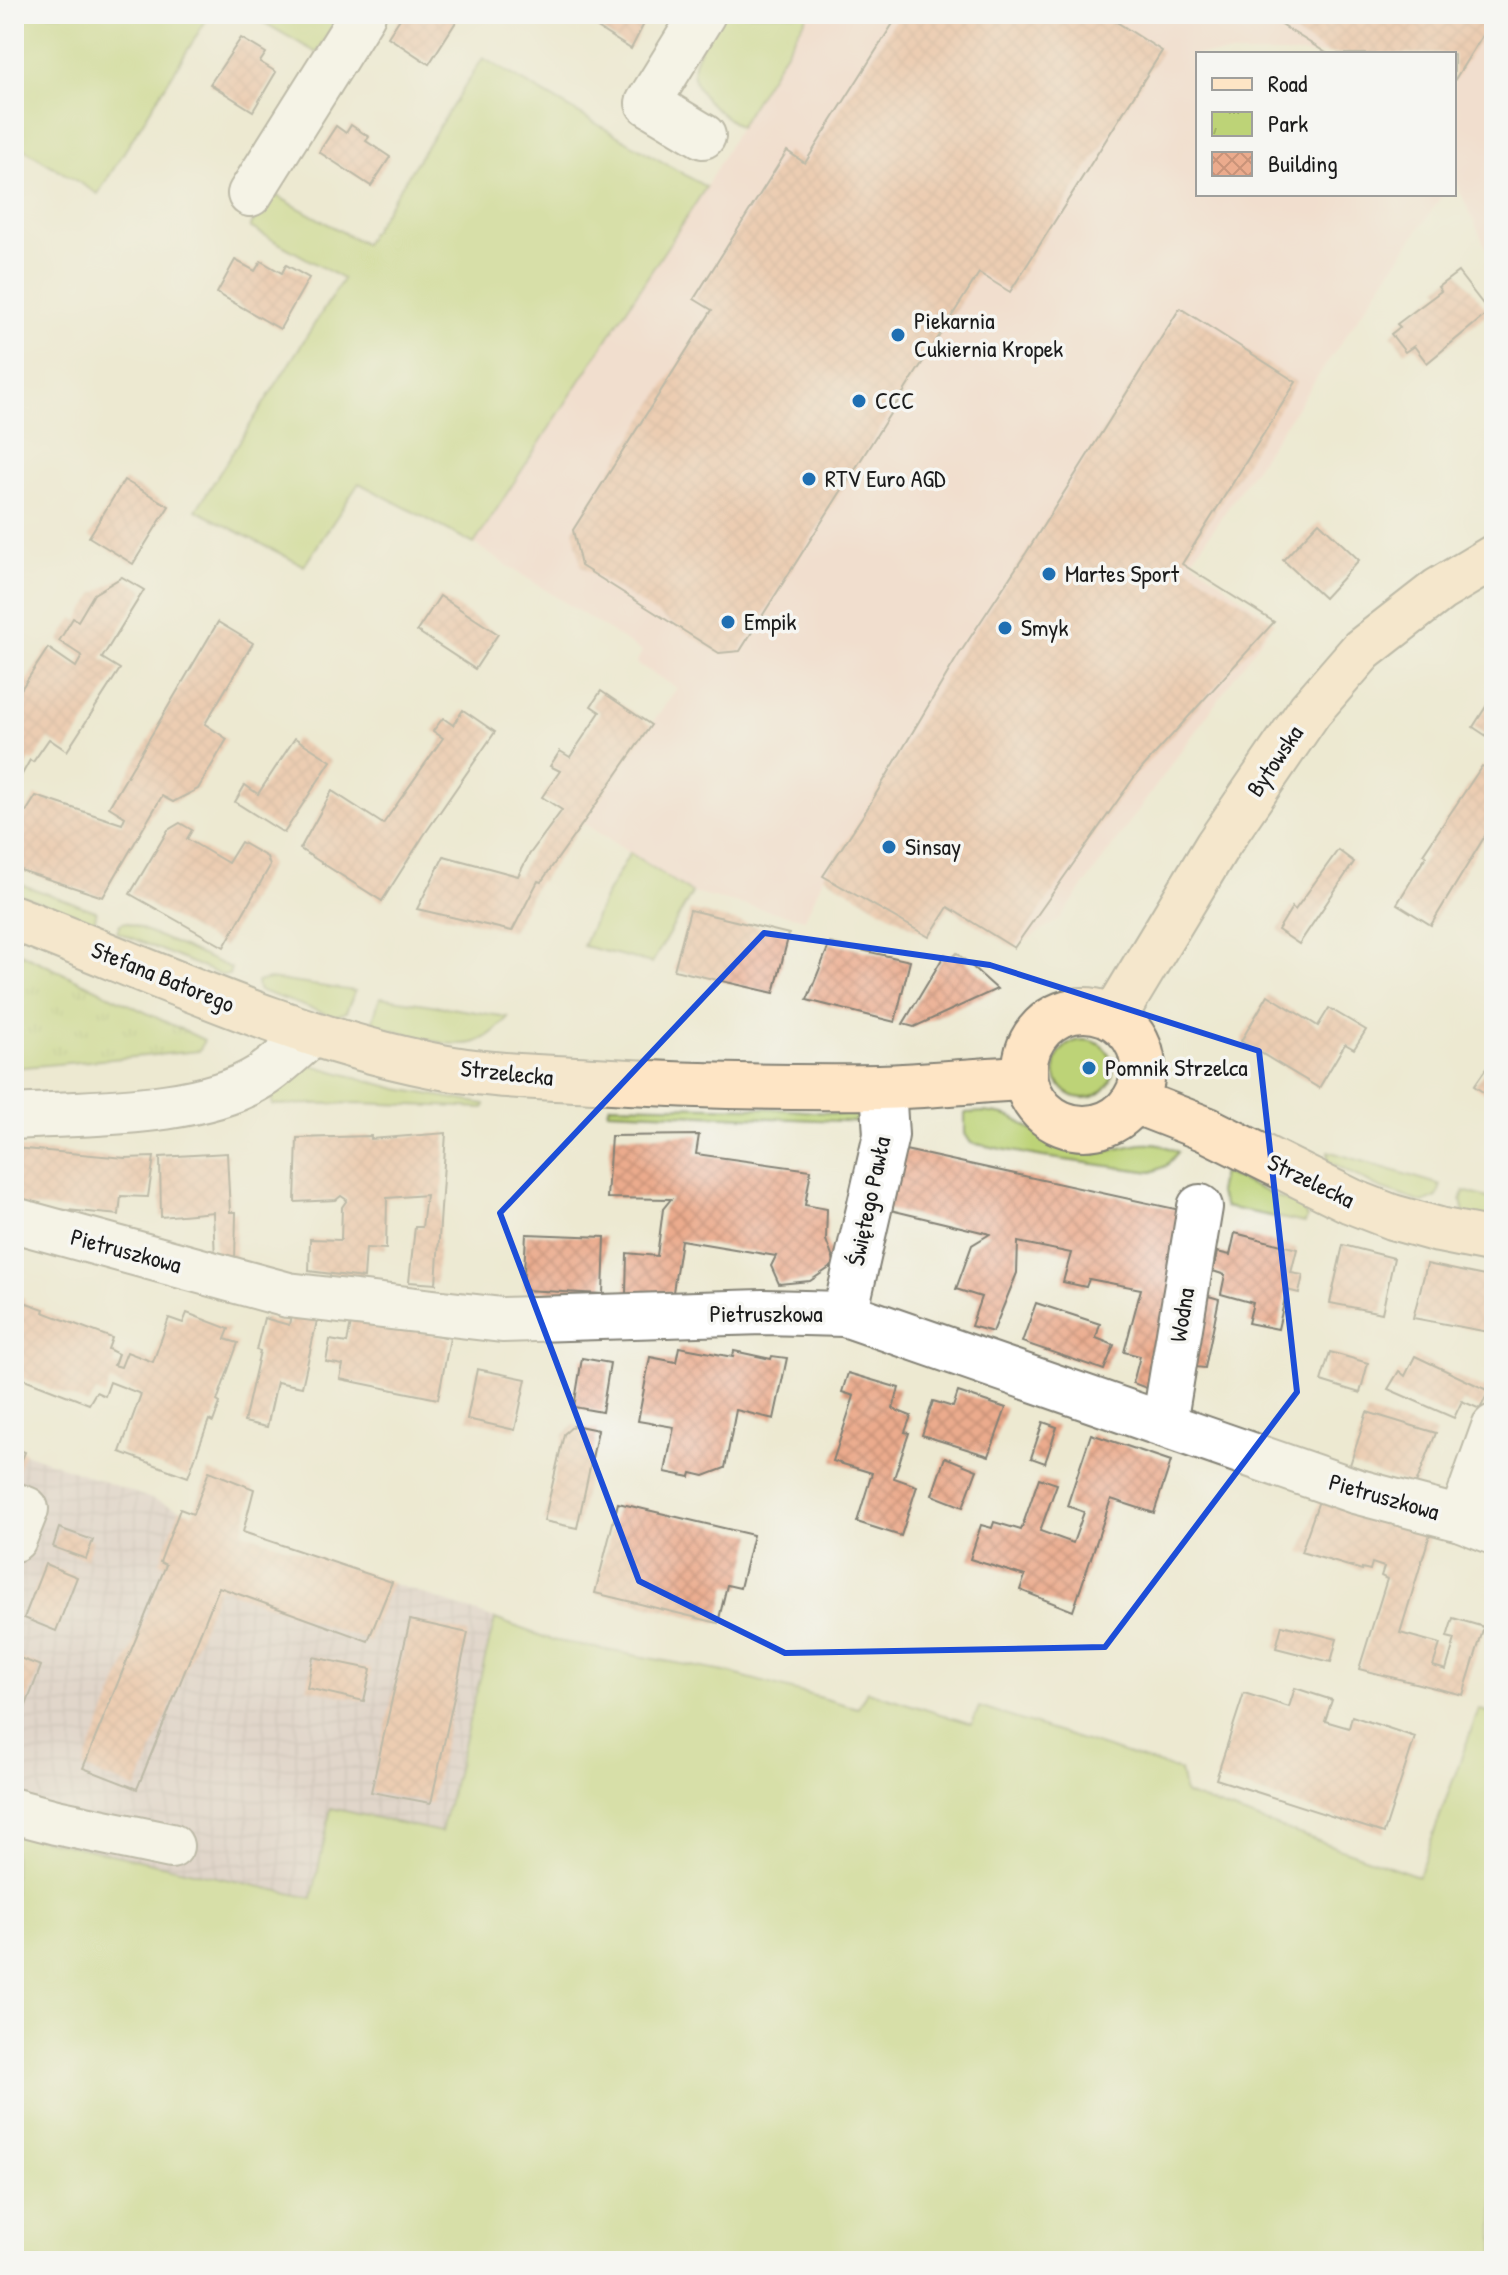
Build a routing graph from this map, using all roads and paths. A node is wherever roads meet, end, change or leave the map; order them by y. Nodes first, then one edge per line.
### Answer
1 (363, 14) edge
2 (703, 14) edge
3 (703, 136) dead end
4 (250, 194) dead end
5 (1494, 557) edge
6 (14, 918) edge
7 (1114, 1017) junction
8 (312, 1035) junction
9 (1025, 1078) junction
10 (883, 1087) junction
11 (1134, 1101) junction
12 (14, 1117) edge
13 (1200, 1207) dead end
14 (14, 1220) edge
15 (1494, 1241) edge
16 (845, 1314) junction
17 (1164, 1424) junction
18 (1494, 1427) edge
19 (14, 1505) edge
20 (1478, 1525) edge
21 (14, 1539) edge
22 (14, 1811) edge
23 (171, 1846) dead end

1 - 4 street
2 - 3 street
5 - 7 street, Bytowska
6 - 8 street, Stefana Batorego
7 - 9 street
7 - 11 street
8 - 10 street, Strzelecka
8 - 12 street
9 - 10 street, Strzelecka
9 - 11 street
10 - 16 street, Świętego Pawła
11 - 15 street, Strzelecka
13 - 17 street, Wodna
14 - 16 street, Pietruszkowa
16 - 17 street, Pietruszkowa
17 - 20 street, Pietruszkowa
18 - 20 street
19 - 21 street
22 - 23 street

